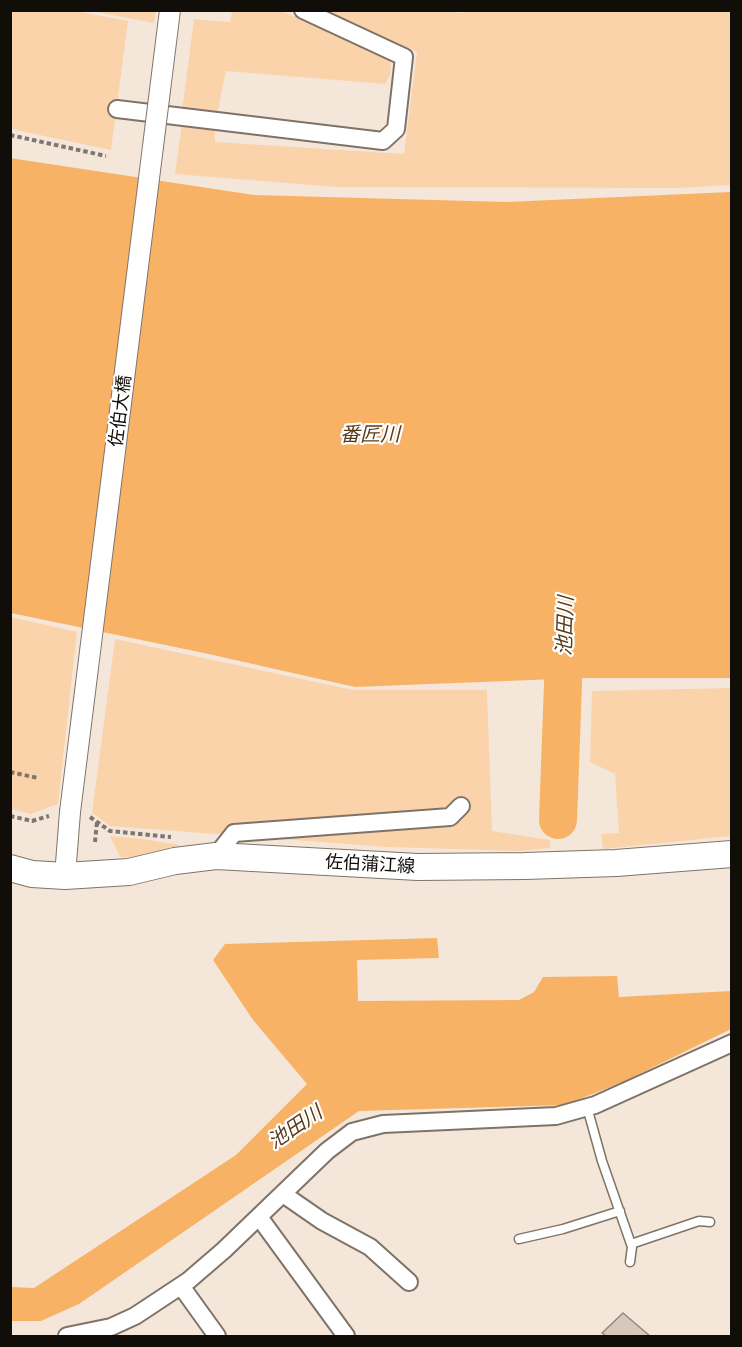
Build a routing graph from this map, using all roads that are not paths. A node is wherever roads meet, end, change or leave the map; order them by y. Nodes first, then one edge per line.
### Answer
1 (171, 10) edge
2 (303, 10) edge
3 (117, 109) dead end
4 (461, 806) dead end
5 (732, 854) edge
6 (216, 856) junction
7 (10, 868) edge
8 (65, 876) junction
9 (732, 1043) edge
10 (587, 1107) junction
11 (283, 1194) junction
12 (620, 1211) junction
13 (259, 1216) junction
14 (710, 1222) dead end
15 (519, 1239) dead end
16 (631, 1244) junction
17 (630, 1262) dead end
18 (409, 1282) dead end
19 (181, 1286) junction
20 (98, 1333) edge
21 (67, 1336) edge
22 (217, 1336) edge
23 (346, 1336) edge

1 - 8 street, 佐伯大橋, bridge
2 - 3 street
4 - 6 street
5 - 6 main road, 佐伯蒲江線
6 - 8 main road, 佐伯蒲江線
7 - 8 main road, 佐伯蒲江線
9 - 10 street
10 - 11 street
10 - 12 lane
11 - 13 street
11 - 18 street
12 - 15 lane
12 - 16 lane
13 - 19 street
13 - 23 street
14 - 16 lane
16 - 17 lane
19 - 20 street
19 - 22 street
20 - 21 street

